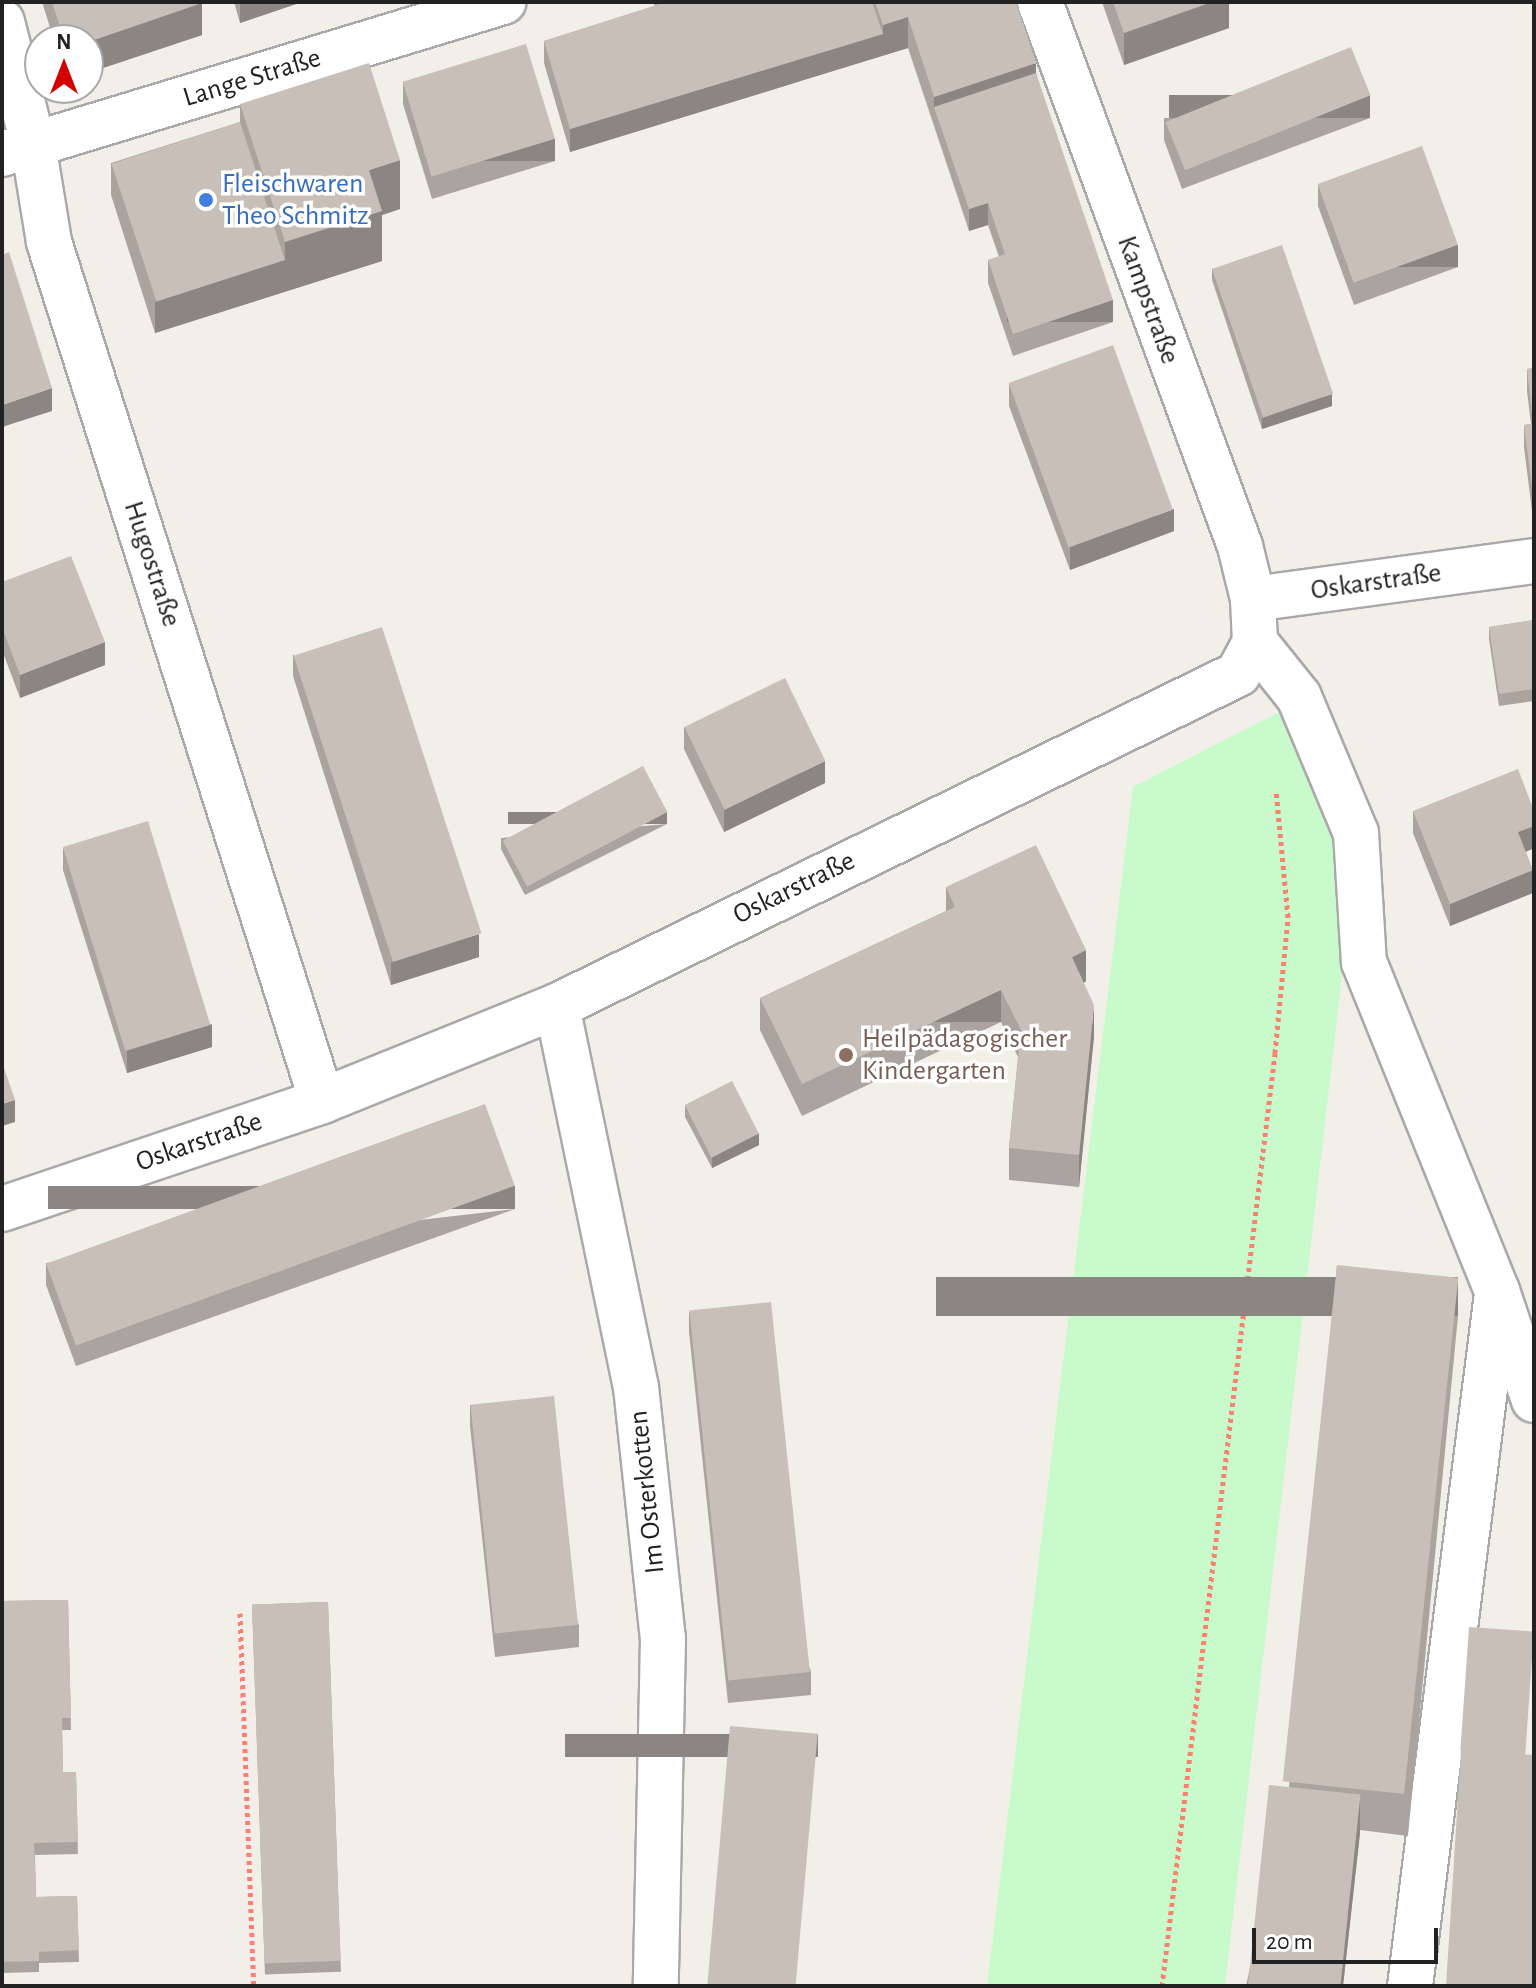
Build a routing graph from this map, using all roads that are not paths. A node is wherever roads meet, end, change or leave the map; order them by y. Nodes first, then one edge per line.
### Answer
1 (503, 2) edge
2 (1040, 2) edge
3 (2, 22) edge
4 (18, 149) edge
5 (1534, 561) edge
6 (1253, 599) junction
7 (1255, 642) junction
8 (557, 1006) junction
9 (322, 1101) junction
10 (2, 1209) edge
11 (1497, 1291) junction
12 (1534, 1400) edge
13 (656, 1986) edge
14 (1410, 1986) edge

1 - 4 street, Lange Straße
2 - 6 street, Kampstraße
3 - 4 street, Hugostraße
4 - 9 street, Hugostraße
5 - 6 street, Oskarstraße
6 - 7 street
7 - 8 street, Oskarstraße
7 - 11 street
8 - 9 street, Oskarstraße
8 - 13 street, Im Osterkotten
9 - 10 street, Oskarstraße
11 - 12 street
11 - 14 street

